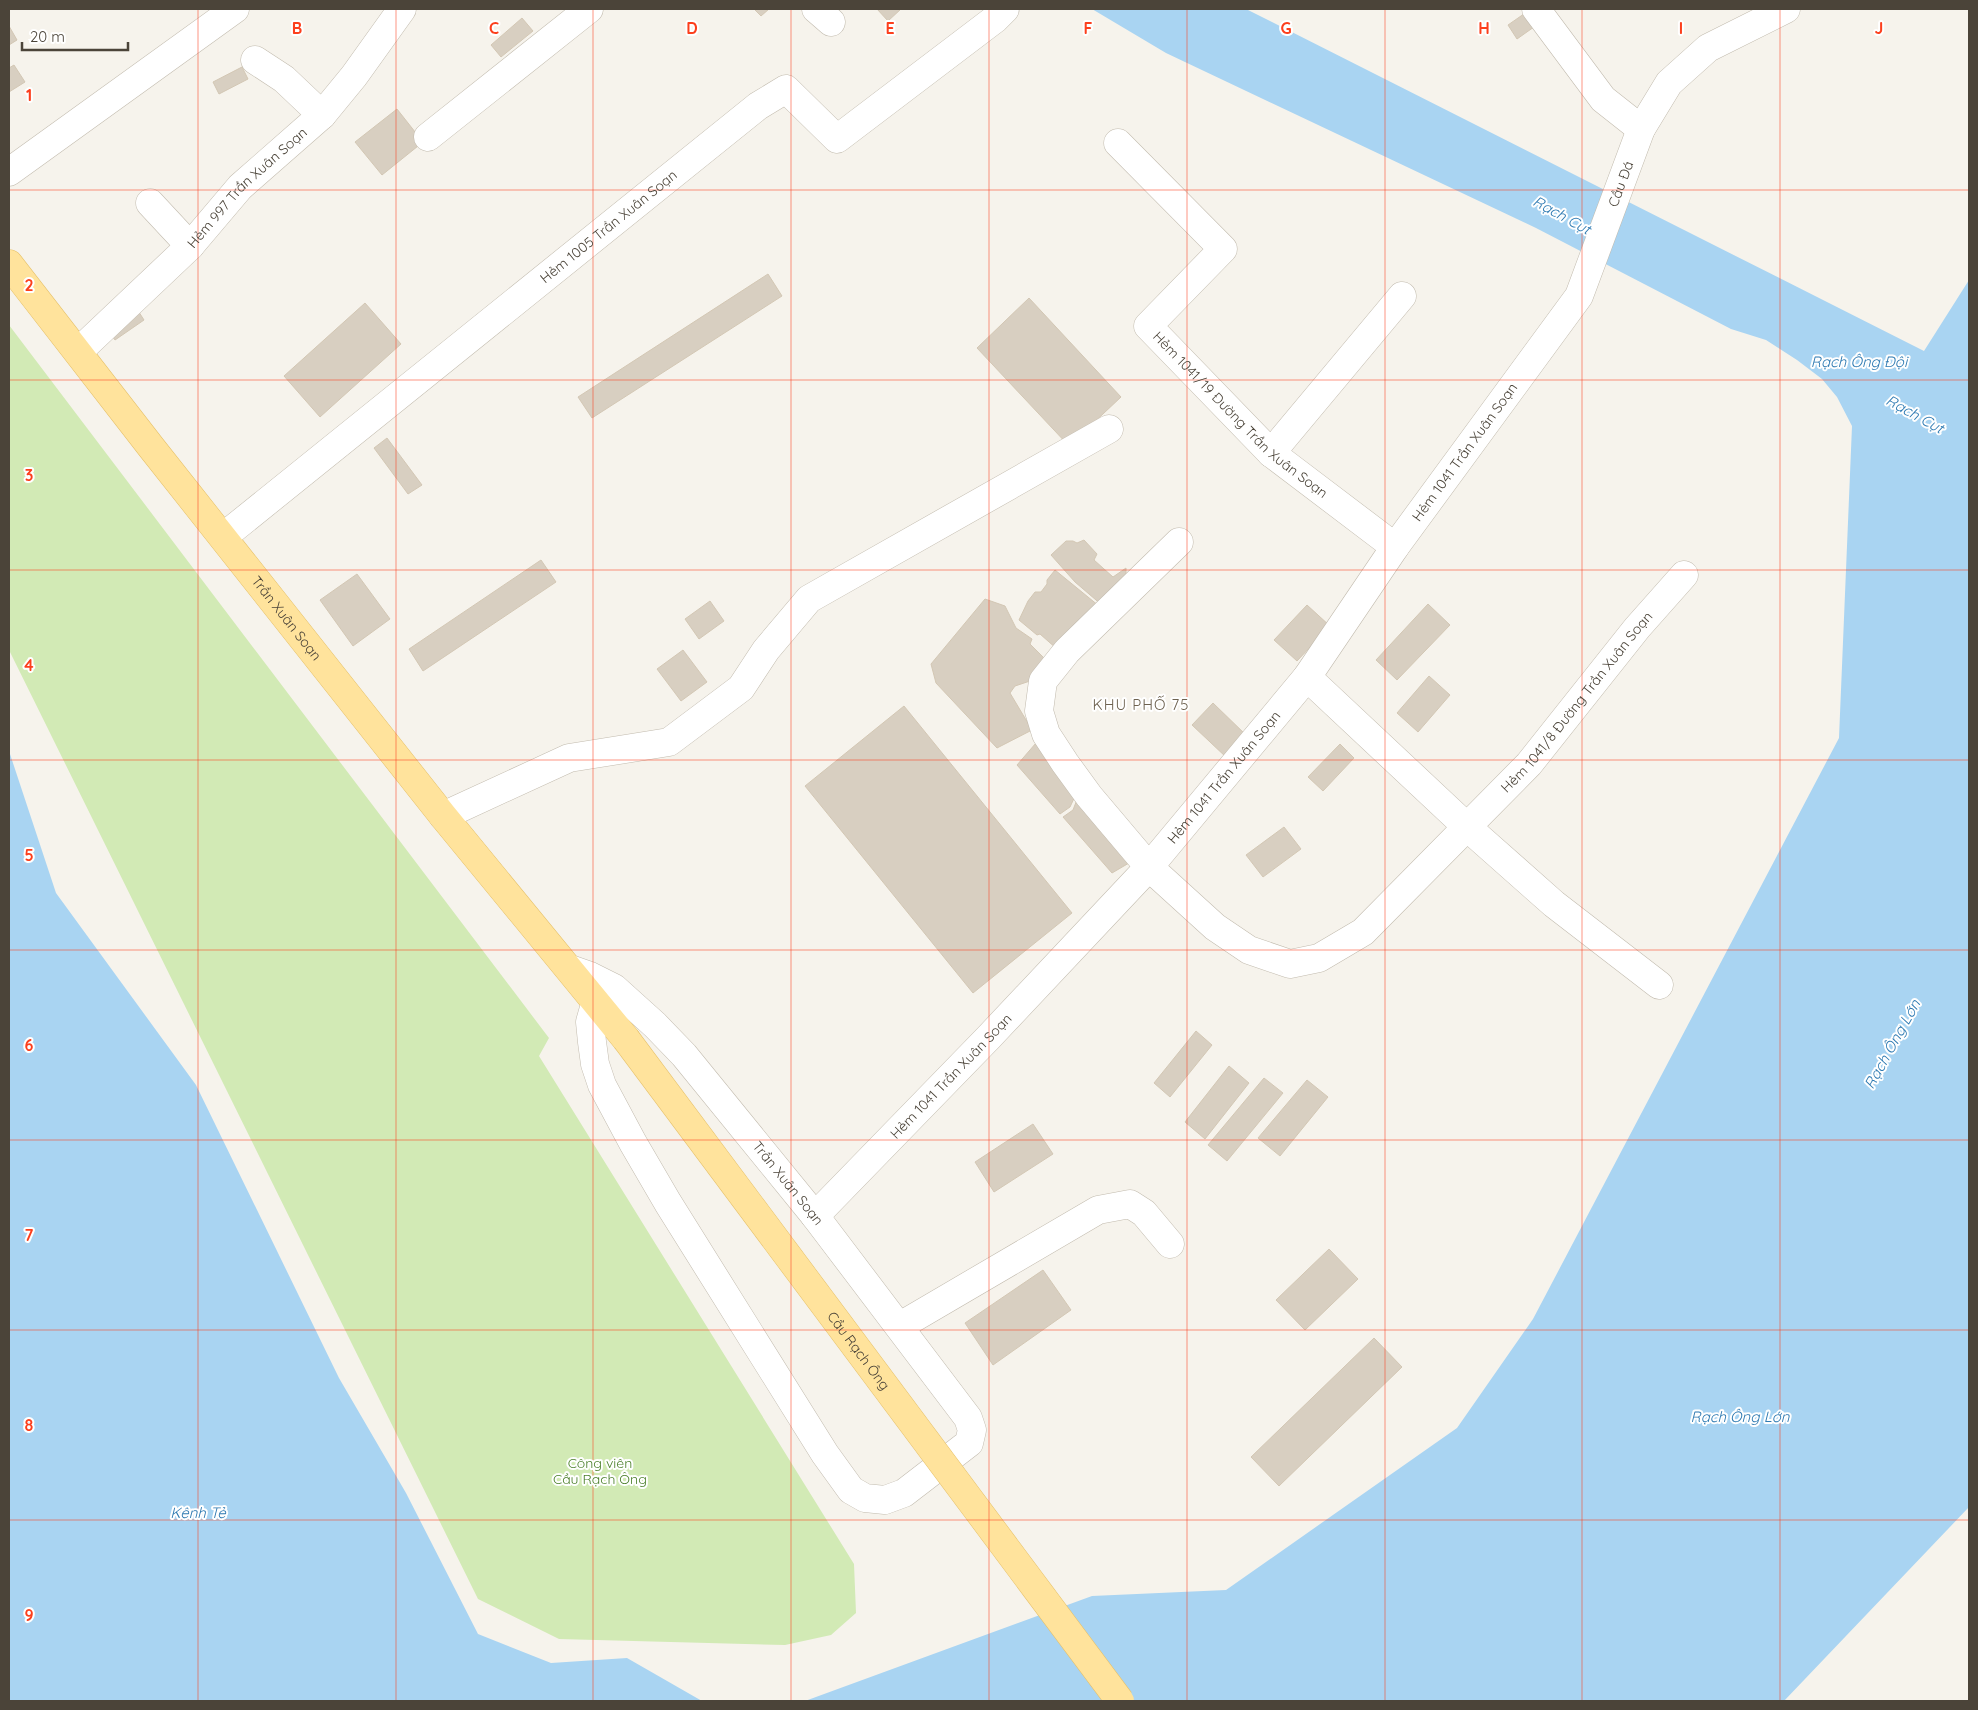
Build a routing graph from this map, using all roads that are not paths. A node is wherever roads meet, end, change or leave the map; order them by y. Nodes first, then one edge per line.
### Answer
1 (236, 9) edge
2 (402, 9) edge
3 (589, 9) edge
4 (1536, 9) edge
5 (1786, 9) edge
6 (1000, 14) edge
7 (255, 60) dead end
8 (322, 115) junction
9 (1642, 130) junction
10 (428, 137) dead end
11 (1118, 143) dead end
12 (9, 172) edge
13 (150, 204) dead end
14 (190, 246) junction
15 (9, 264) edge
16 (1402, 296) dead end
17 (1579, 296) joint
18 (78, 352) junction
19 (1108, 429) dead end
20 (1271, 453) junction
21 (223, 537) junction
22 (1179, 542) dead end
23 (1395, 547) junction
24 (1684, 575) dead end
25 (1307, 677) junction
26 (443, 816) junction
27 (1467, 827) junction
28 (1149, 867) junction
29 (570, 969) junction
30 (1659, 985) dead end
31 (596, 1001) junction
32 (815, 1216) junction
33 (1170, 1244) dead end
34 (900, 1326) junction
35 (1120, 1701) edge

1 - 12 street
2 - 8 street, Hẻm 997 Trần Xuân Soạn
3 - 10 street
4 - 9 street
5 - 9 street, Cầu Đá
6 - 21 street, Hẻm 1005 Trần Xuân Soạn
7 - 8 street
8 - 14 street, Hẻm 997 Trần Xuân Soạn
9 - 17 street, Cầu Đá
11 - 20 street, Hẻm 1041/19 Đường Trần Xuân Soạn
13 - 14 street
14 - 18 street, Hẻm 997 Trần Xuân Soạn
15 - 18 main road, Trần Xuân Soạn
16 - 20 street
17 - 23 street, Hẻm 1041 Trần Xuân Soạn
18 - 21 main road, Trần Xuân Soạn
19 - 26 street
20 - 23 street, Hẻm 1041/19 Đường Trần Xuân Soạn
21 - 26 main road, Trần Xuân Soạn
22 - 28 street, Hẻm 1041/8 Đường Trần Xuân Soạn
23 - 25 street, Hẻm 1041 Trần Xuân Soạn
24 - 27 street, Hẻm 1041/8 Đường Trần Xuân Soạn
25 - 27 street
25 - 28 street, Hẻm 1041 Trần Xuân Soạn
26 - 29 main road, Trần Xuân Soạn
27 - 28 street, Hẻm 1041/8 Đường Trần Xuân Soạn
27 - 30 street
28 - 32 street, Hẻm 1041 Trần Xuân Soạn
29 - 31 main road, Trần Xuân Soạn
29 - 32 street, Trần Xuân Soạn
31 - 34 street, Trần Xuân Soạn
31 - 35 main road, Cầu Rạch Ông, bridge
32 - 34 street, Trần Xuân Soạn
33 - 34 street

